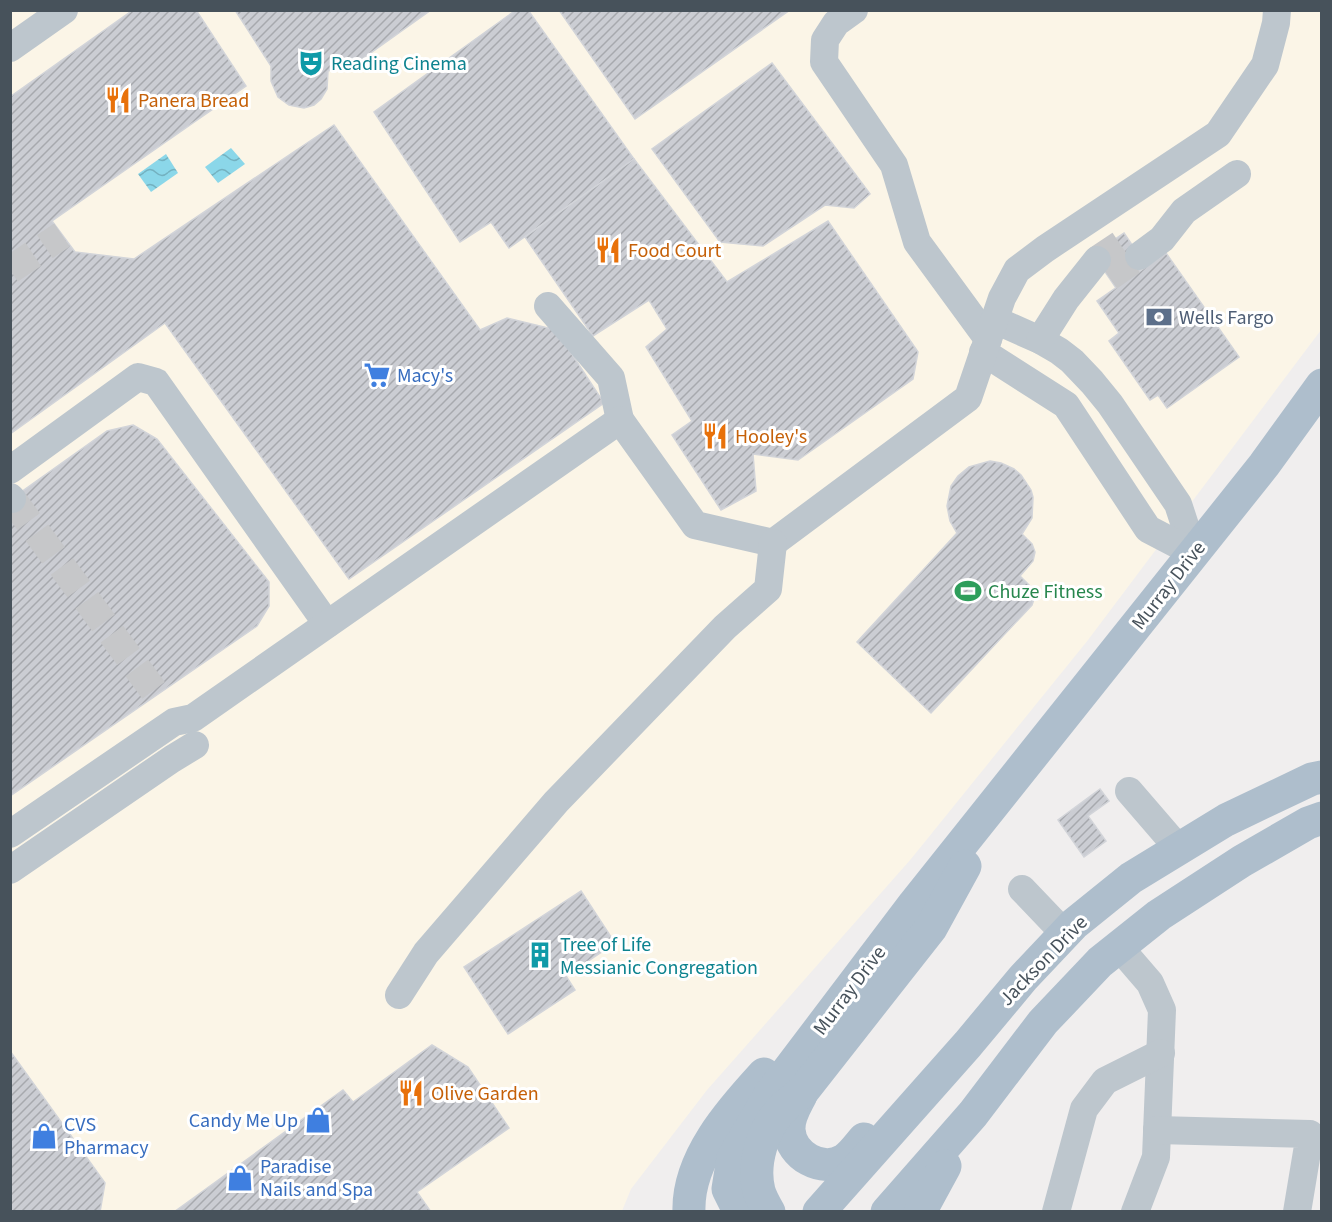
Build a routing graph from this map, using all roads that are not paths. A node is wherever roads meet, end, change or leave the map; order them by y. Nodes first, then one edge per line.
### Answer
1 (64, 10) edge
2 (854, 10) edge
3 (1277, 10) edge
4 (10, 48) edge
5 (1237, 174) dead end
6 (1133, 248) tunnel mouth
7 (1103, 269) tunnel mouth
8 (548, 306) dead end
9 (989, 337) junction
10 (1040, 340) junction
11 (1322, 385) edge
12 (620, 420) junction
13 (10, 470) edge
14 (772, 543) junction
15 (1194, 553) junction
16 (327, 624) junction
17 (195, 746) dead end
18 (1317, 778) edge
19 (1011, 783) junction
20 (1129, 791) dead end
21 (1322, 818) edge
22 (10, 834) edge
23 (1179, 849) junction
24 (10, 870) edge
25 (1022, 889) dead end
26 (1065, 933) junction
27 (1119, 947) junction
28 (879, 949) junction
29 (399, 995) dead end
30 (968, 1044) junction
31 (1161, 1053) junction
32 (803, 1090) junction
33 (972, 1114) junction
34 (1157, 1130) junction
35 (689, 1212) edge
36 (742, 1212) edge
37 (769, 1212) edge
38 (819, 1212) edge
39 (886, 1212) edge
40 (920, 1212) edge
41 (1056, 1212) edge
42 (1135, 1212) edge
43 (1298, 1212) edge

1 - 4 lane
2 - 9 lane
3 - 9 lane
5 - 6 lane
7 - 10 lane
8 - 12 lane
9 - 10 lane
9 - 14 lane
9 - 15 lane
10 - 15 lane
11 - 15 main road, Murray Drive
12 - 14 lane
12 - 16 lane
13 - 16 lane
14 - 29 lane
15 - 19 main road, Murray Drive
16 - 22 lane
17 - 24 lane
18 - 23 main road, Jackson Drive
18 - 27 main road
19 - 28 main road, Murray Drive
19 - 32 main road, Murray Drive
20 - 23 lane
21 - 27 main road
23 - 26 main road, Jackson Drive
25 - 26 lane
26 - 30 main road, Jackson Drive
27 - 31 lane
27 - 33 main road
28 - 35 main road
28 - 36 main road, Murray Drive
30 - 32 main road
30 - 38 main road, Jackson Drive
31 - 34 lane
31 - 41 lane
32 - 37 main road, Murray Drive
33 - 39 main road
33 - 40 main road
34 - 42 lane
34 - 43 lane

